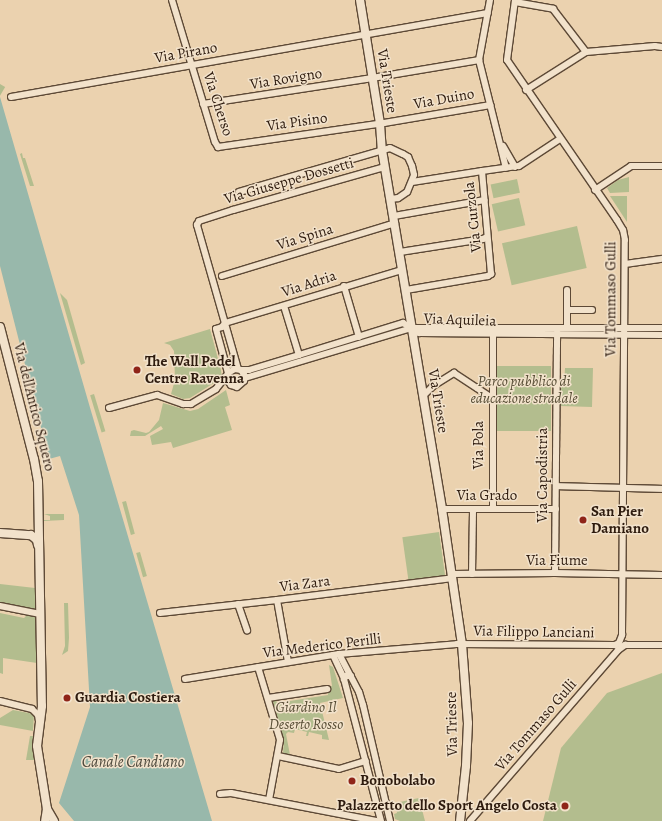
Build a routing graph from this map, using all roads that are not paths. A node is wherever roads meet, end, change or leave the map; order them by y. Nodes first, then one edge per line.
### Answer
1 (172, 0) edge
2 (360, 0) edge
3 (490, 0) edge
4 (515, 1) edge
5 (488, 13) junction
6 (365, 34) junction
7 (662, 47) edge
8 (586, 52) junction
9 (479, 60) junction
10 (192, 65) junction
11 (372, 78) junction
12 (526, 90) junction
13 (11, 97) dead end
14 (203, 104) junction
15 (490, 105) junction
16 (380, 124) junction
17 (499, 138) junction
18 (560, 139) junction
19 (218, 147) joint
20 (382, 150) junction
21 (662, 166) edge
22 (385, 167) junction
23 (515, 167) junction
24 (506, 168) junction
25 (480, 171) junction
26 (412, 182) junction
27 (595, 190) junction
28 (239, 192) dead end
29 (391, 199) junction
30 (485, 200) junction
31 (394, 220) junction
32 (487, 237) junction
33 (400, 252) junction
34 (662, 259) edge
35 (625, 264) junction
36 (402, 270) junction
37 (222, 276) dead end
38 (344, 286) junction
39 (406, 290) junction
40 (566, 290) dead end
41 (284, 306) junction
42 (567, 310) junction
43 (592, 310) dead end
44 (225, 323) junction
45 (0, 327) edge
46 (412, 328) junction
47 (567, 328) junction
48 (662, 328) edge
49 (624, 331) junction
50 (557, 332) junction
51 (493, 334) junction
52 (662, 335) edge
53 (359, 337) junction
54 (299, 355) junction
55 (240, 369) junction
56 (228, 374) junction
57 (245, 378) junction
58 (231, 385) junction
59 (216, 389) junction
60 (423, 396) junction
61 (492, 398) junction
62 (109, 408) dead end
63 (556, 486) junction
64 (624, 489) junction
65 (662, 489) edge
66 (493, 508) junction
67 (442, 509) junction
68 (472, 509) junction
69 (556, 509) junction
70 (0, 533) edge
71 (39, 548) junction
72 (555, 573) junction
73 (472, 574) junction
74 (622, 575) junction
75 (662, 575) edge
76 (452, 576) junction
77 (277, 600) junction
78 (238, 604) junction
79 (0, 606) edge
80 (160, 613) dead end
81 (40, 614) junction
82 (247, 630) dead end
83 (622, 635) junction
84 (462, 644) junction
85 (605, 646) junction
86 (624, 646) junction
87 (662, 646) edge
88 (336, 655) junction
89 (612, 656) junction
90 (288, 662) junction
91 (258, 667) junction
92 (351, 676) junction
93 (185, 678) dead end
94 (344, 679) junction
95 (327, 689) dead end
96 (268, 698) junction
97 (0, 702) edge
98 (39, 726) junction
99 (278, 756) junction
100 (366, 761) junction
101 (220, 794) dead end
102 (269, 800) junction
103 (47, 809) junction
104 (342, 818) edge
105 (366, 820) edge
106 (45, 821) edge
107 (54, 821) edge
108 (376, 821) edge
109 (381, 821) edge
110 (390, 821) edge
111 (461, 821) edge
112 (470, 821) edge

1 - 10 street, Via Cherso
2 - 6 street, Via Trieste
3 - 5 street
4 - 8 street
4 - 12 street, Via Tommaso Gulli
5 - 6 street, Via Pirano
5 - 9 street
6 - 10 street, Via Pirano
6 - 11 street, Via Trieste
7 - 8 street
8 - 12 street
9 - 11 street, Via Rovigno
9 - 15 street
10 - 13 street, Via Pirano
10 - 14 street, Via Cherso
11 - 14 street, Via Rovigno
11 - 16 street, Via Trieste
12 - 18 street, Via Tommaso Gulli
14 - 19 street, Via Cherso
15 - 16 street, Via Duino
15 - 17 street
16 - 19 street, Via Pisino
16 - 20 street, Via Trieste
17 - 23 street
17 - 24 street
18 - 23 street, Via Curzola
18 - 27 street, Via Tommaso Gulli
20 - 22 street, Via Trieste
20 - 26 street
20 - 28 street
21 - 27 street
22 - 29 street, Via Trieste
22 - 44 street, Via Giuseppe Dossetti
23 - 24 street, Via Curzola
24 - 25 street, Via Curzola
25 - 26 street
25 - 30 street, Via Curzola
26 - 29 street
27 - 35 street, Via Tommaso Gulli
29 - 31 street, Via Trieste
30 - 31 street, Via Spina
30 - 32 street, Via Curzola
31 - 33 street, Via Trieste
31 - 37 street, Via Spina
32 - 33 street
32 - 39 street, Via Curzola
33 - 36 street, Via Trieste
34 - 35 street
35 - 49 street, Via Tommaso Gulli
36 - 38 street, Via Adria
36 - 39 street, Via Trieste
38 - 41 street, Via Adria
38 - 53 street
39 - 46 street, Via Trieste
40 - 42 street
41 - 44 street, Via Adria
41 - 54 street
42 - 43 street
42 - 47 street
44 - 55 street
44 - 56 street
45 - 71 street, Via dell'Antico Squero
46 - 50 street, Via Aquileia
46 - 51 street, Via Aquileia
46 - 53 street
46 - 57 street
46 - 60 street, Via Trieste
47 - 49 street, Via Aquileia
47 - 50 street, Via Aquileia
48 - 49 street, Via Aquileia
49 - 50 street, Via Aquileia
49 - 52 street, Via Aquileia
49 - 64 street, Via Tommaso Gulli
50 - 51 street, Via Aquileia
50 - 63 street, Via Capodistria
51 - 61 street, Via Pola
53 - 54 street
54 - 55 street
55 - 56 street
55 - 57 street
56 - 58 street
56 - 59 street
57 - 58 street
58 - 59 street
59 - 62 street
60 - 61 street
60 - 67 street, Via Trieste
61 - 66 street, Via Pola
63 - 64 street
63 - 69 street, Via Capodistria
64 - 65 street
64 - 74 street, Via Tommaso Gulli
66 - 68 street, Via Grado
66 - 69 street, Via Grado
67 - 68 street, Via Grado
67 - 76 street, Via Trieste
68 - 73 street
69 - 72 street, Via Capodistria
70 - 71 street
71 - 81 street, Via dell'Antico Squero
72 - 73 street, Via Fiume
72 - 74 street, Via Fiume
73 - 76 street, Via Fiume
74 - 75 street, Via Fiume
74 - 83 street, Via Tommaso Gulli
76 - 77 street, Via Zara
76 - 84 street, Via Trieste
77 - 78 street, Via Zara
77 - 90 street
78 - 80 street, Via Zara
78 - 82 street
79 - 81 street
81 - 98 street, Via dell'Antico Squero
83 - 85 street, Via Filippo Lanciani
83 - 86 street, Via Tommaso Gulli
84 - 85 street, Via Filippo Lanciani
84 - 88 street, Via Mederico Perilli
84 - 111 street, Via Trieste
85 - 89 street, Via Filippo Lanciani
86 - 87 street
86 - 89 street, Via Tommaso Gulli
88 - 90 street, Via Mederico Perilli
88 - 92 street
88 - 94 street
89 - 112 street, Via Tommaso Gulli
90 - 91 street, Via Mederico Perilli
91 - 93 street, Via Mederico Perilli
91 - 96 street
92 - 94 street
92 - 110 street
94 - 100 street
95 - 96 street
96 - 99 street
97 - 98 street
98 - 103 street, Via dell'Antico Squero
99 - 100 street
99 - 102 street
100 - 109 street
101 - 102 street
102 - 104 street
103 - 106 street
103 - 107 street
104 - 105 street
105 - 108 street

